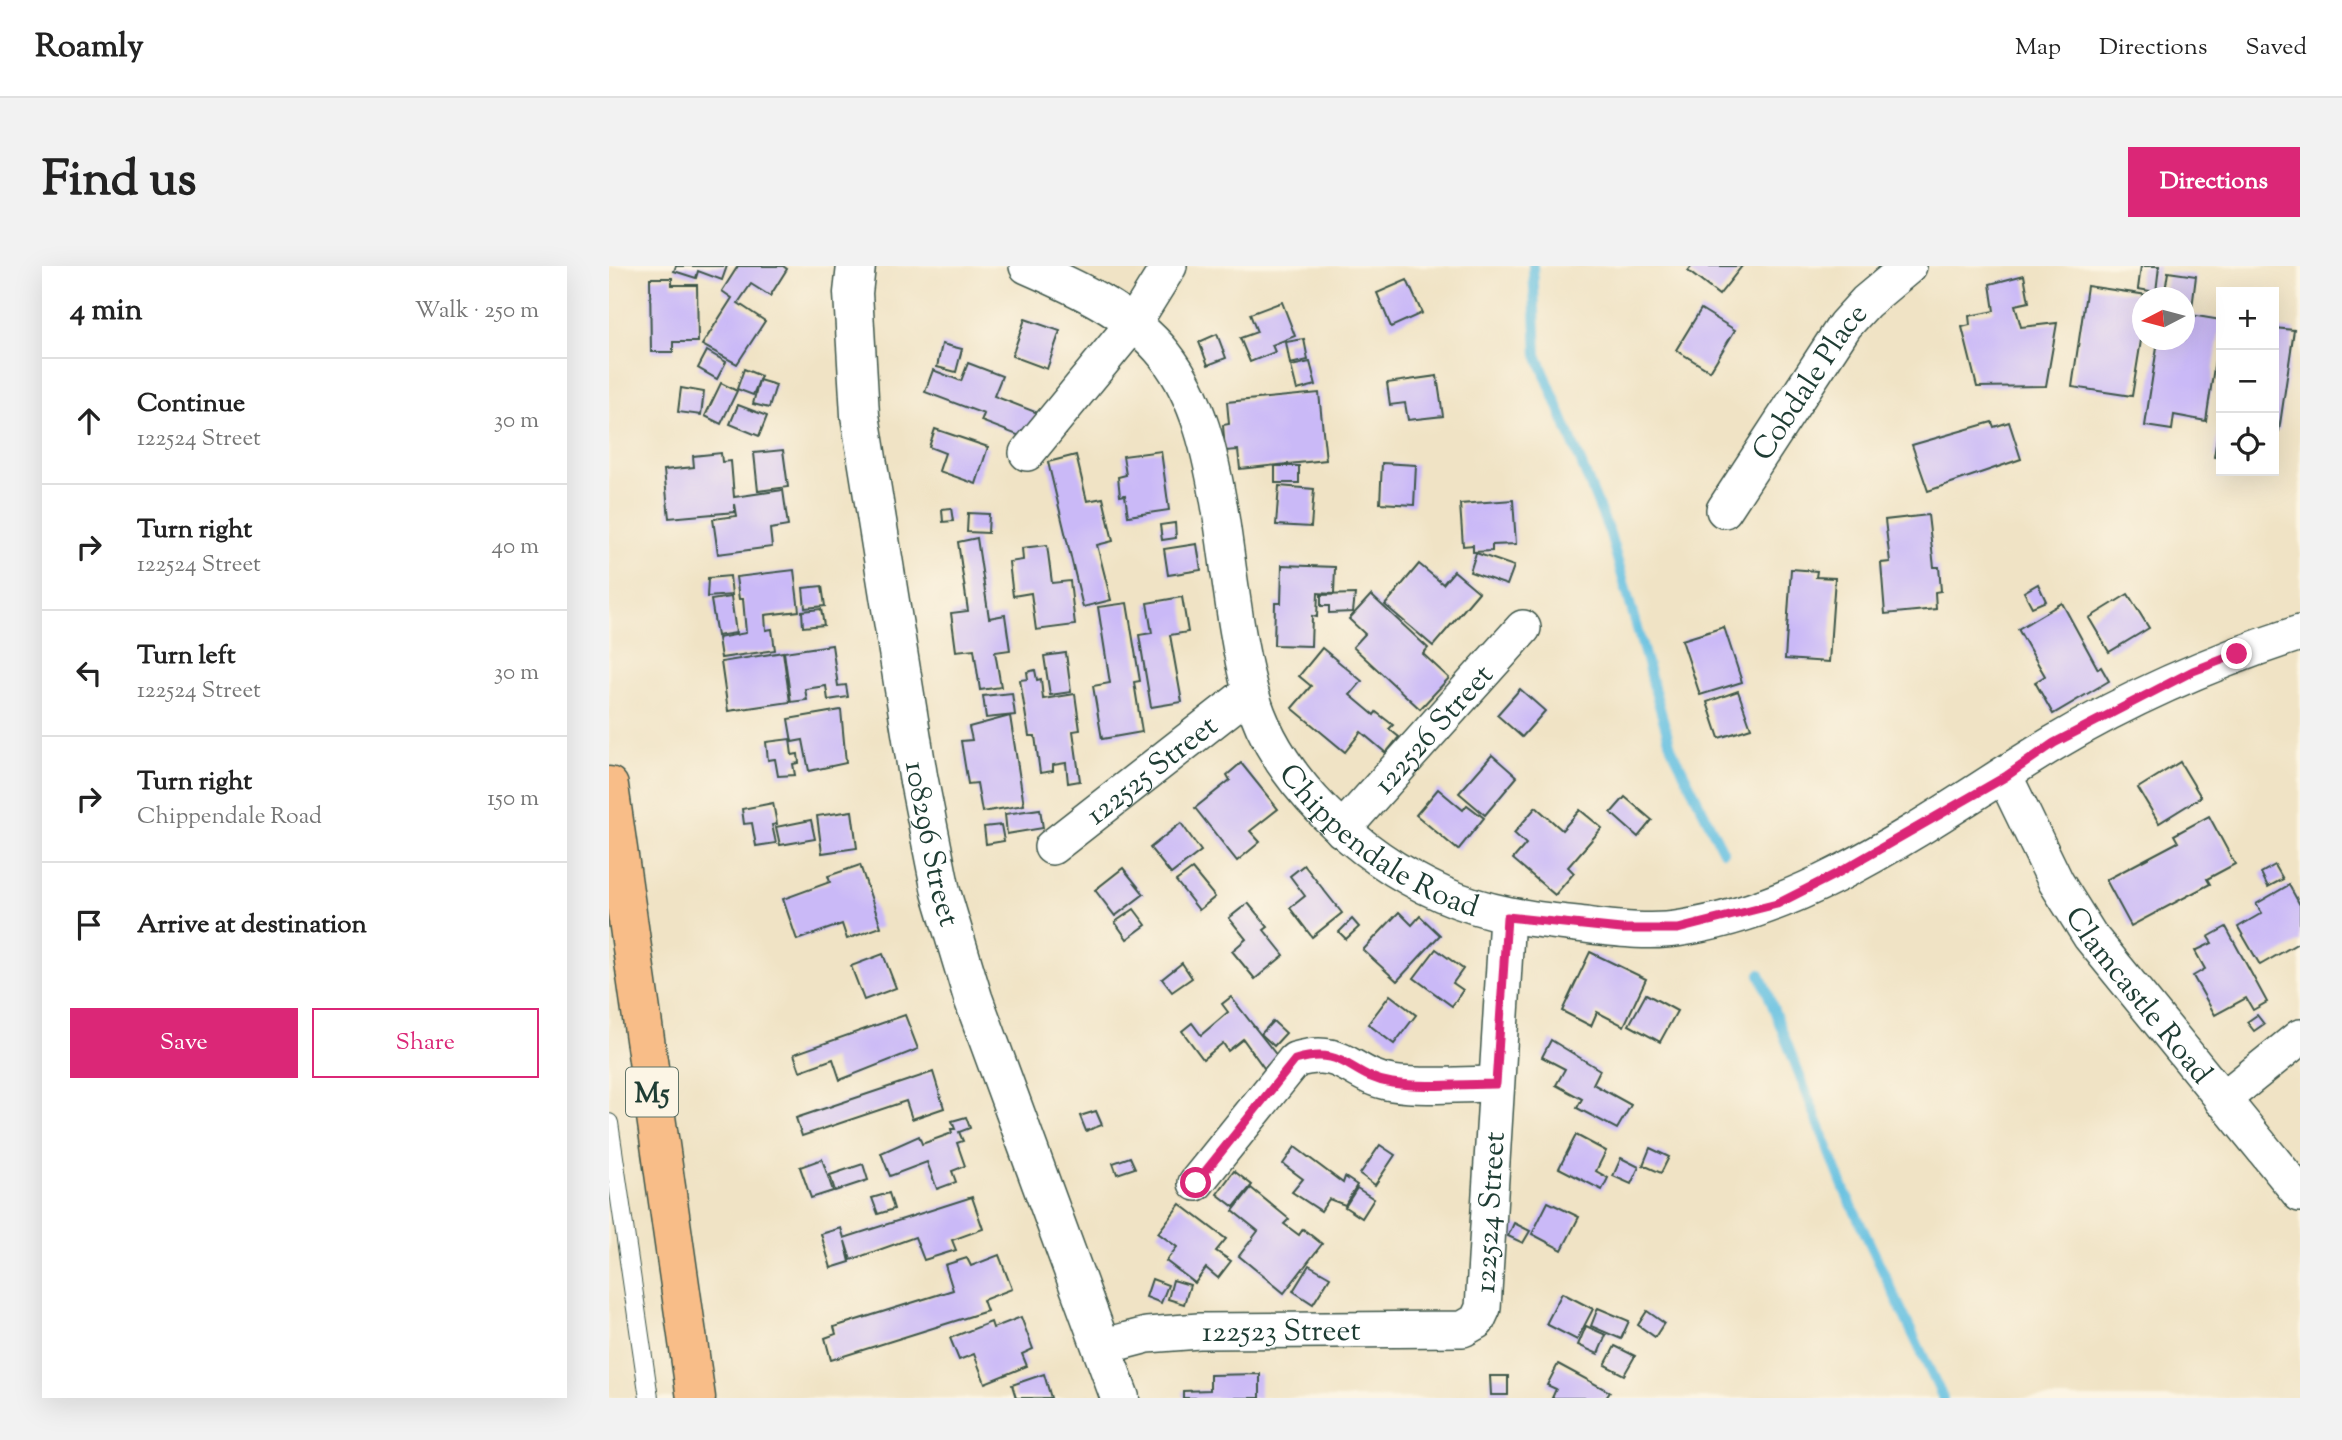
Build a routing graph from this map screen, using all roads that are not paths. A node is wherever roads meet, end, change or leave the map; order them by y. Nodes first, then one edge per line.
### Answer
1 (856, 266) edge
2 (1027, 266) edge
3 (1169, 266) edge
4 (1909, 266) edge
5 (1133, 324) junction
6 (1027, 453) dead end
7 (1724, 510) dead end
8 (1523, 628) dead end
9 (2300, 633) edge
10 (1250, 692) junction
11 (2005, 777) junction
12 (609, 786) edge
13 (1342, 830) junction
14 (1052, 847) dead end
15 (1507, 917) junction
16 (2300, 1037) edge
17 (1496, 1084) junction
18 (2222, 1100) junction
19 (609, 1123) edge
20 (1196, 1183) dead end
21 (2300, 1194) edge
22 (1463, 1329) joint
23 (1101, 1347) junction
24 (649, 1398) edge
25 (696, 1398) edge
26 (1120, 1398) edge

1 - 23 street, 108296 Street
2 - 5 street, Chippendale Road
3 - 5 street
4 - 7 street, Cobdale Place
5 - 6 street
5 - 10 street, Chippendale Road
8 - 13 street, 122526 Street
9 - 11 street, Chippendale Road
10 - 13 street, Chippendale Road
10 - 14 street, 122525 Street
11 - 15 street, Chippendale Road
11 - 18 street, Clamcastle Road
12 - 25 main road, M5
13 - 15 street, Chippendale Road
15 - 17 street, 122524 Street
16 - 18 street
17 - 20 street
17 - 22 street, 122524 Street
18 - 21 street, Clamcastle Road
19 - 24 lane
22 - 23 street, 122523 Street
23 - 26 street, 108296 Street

